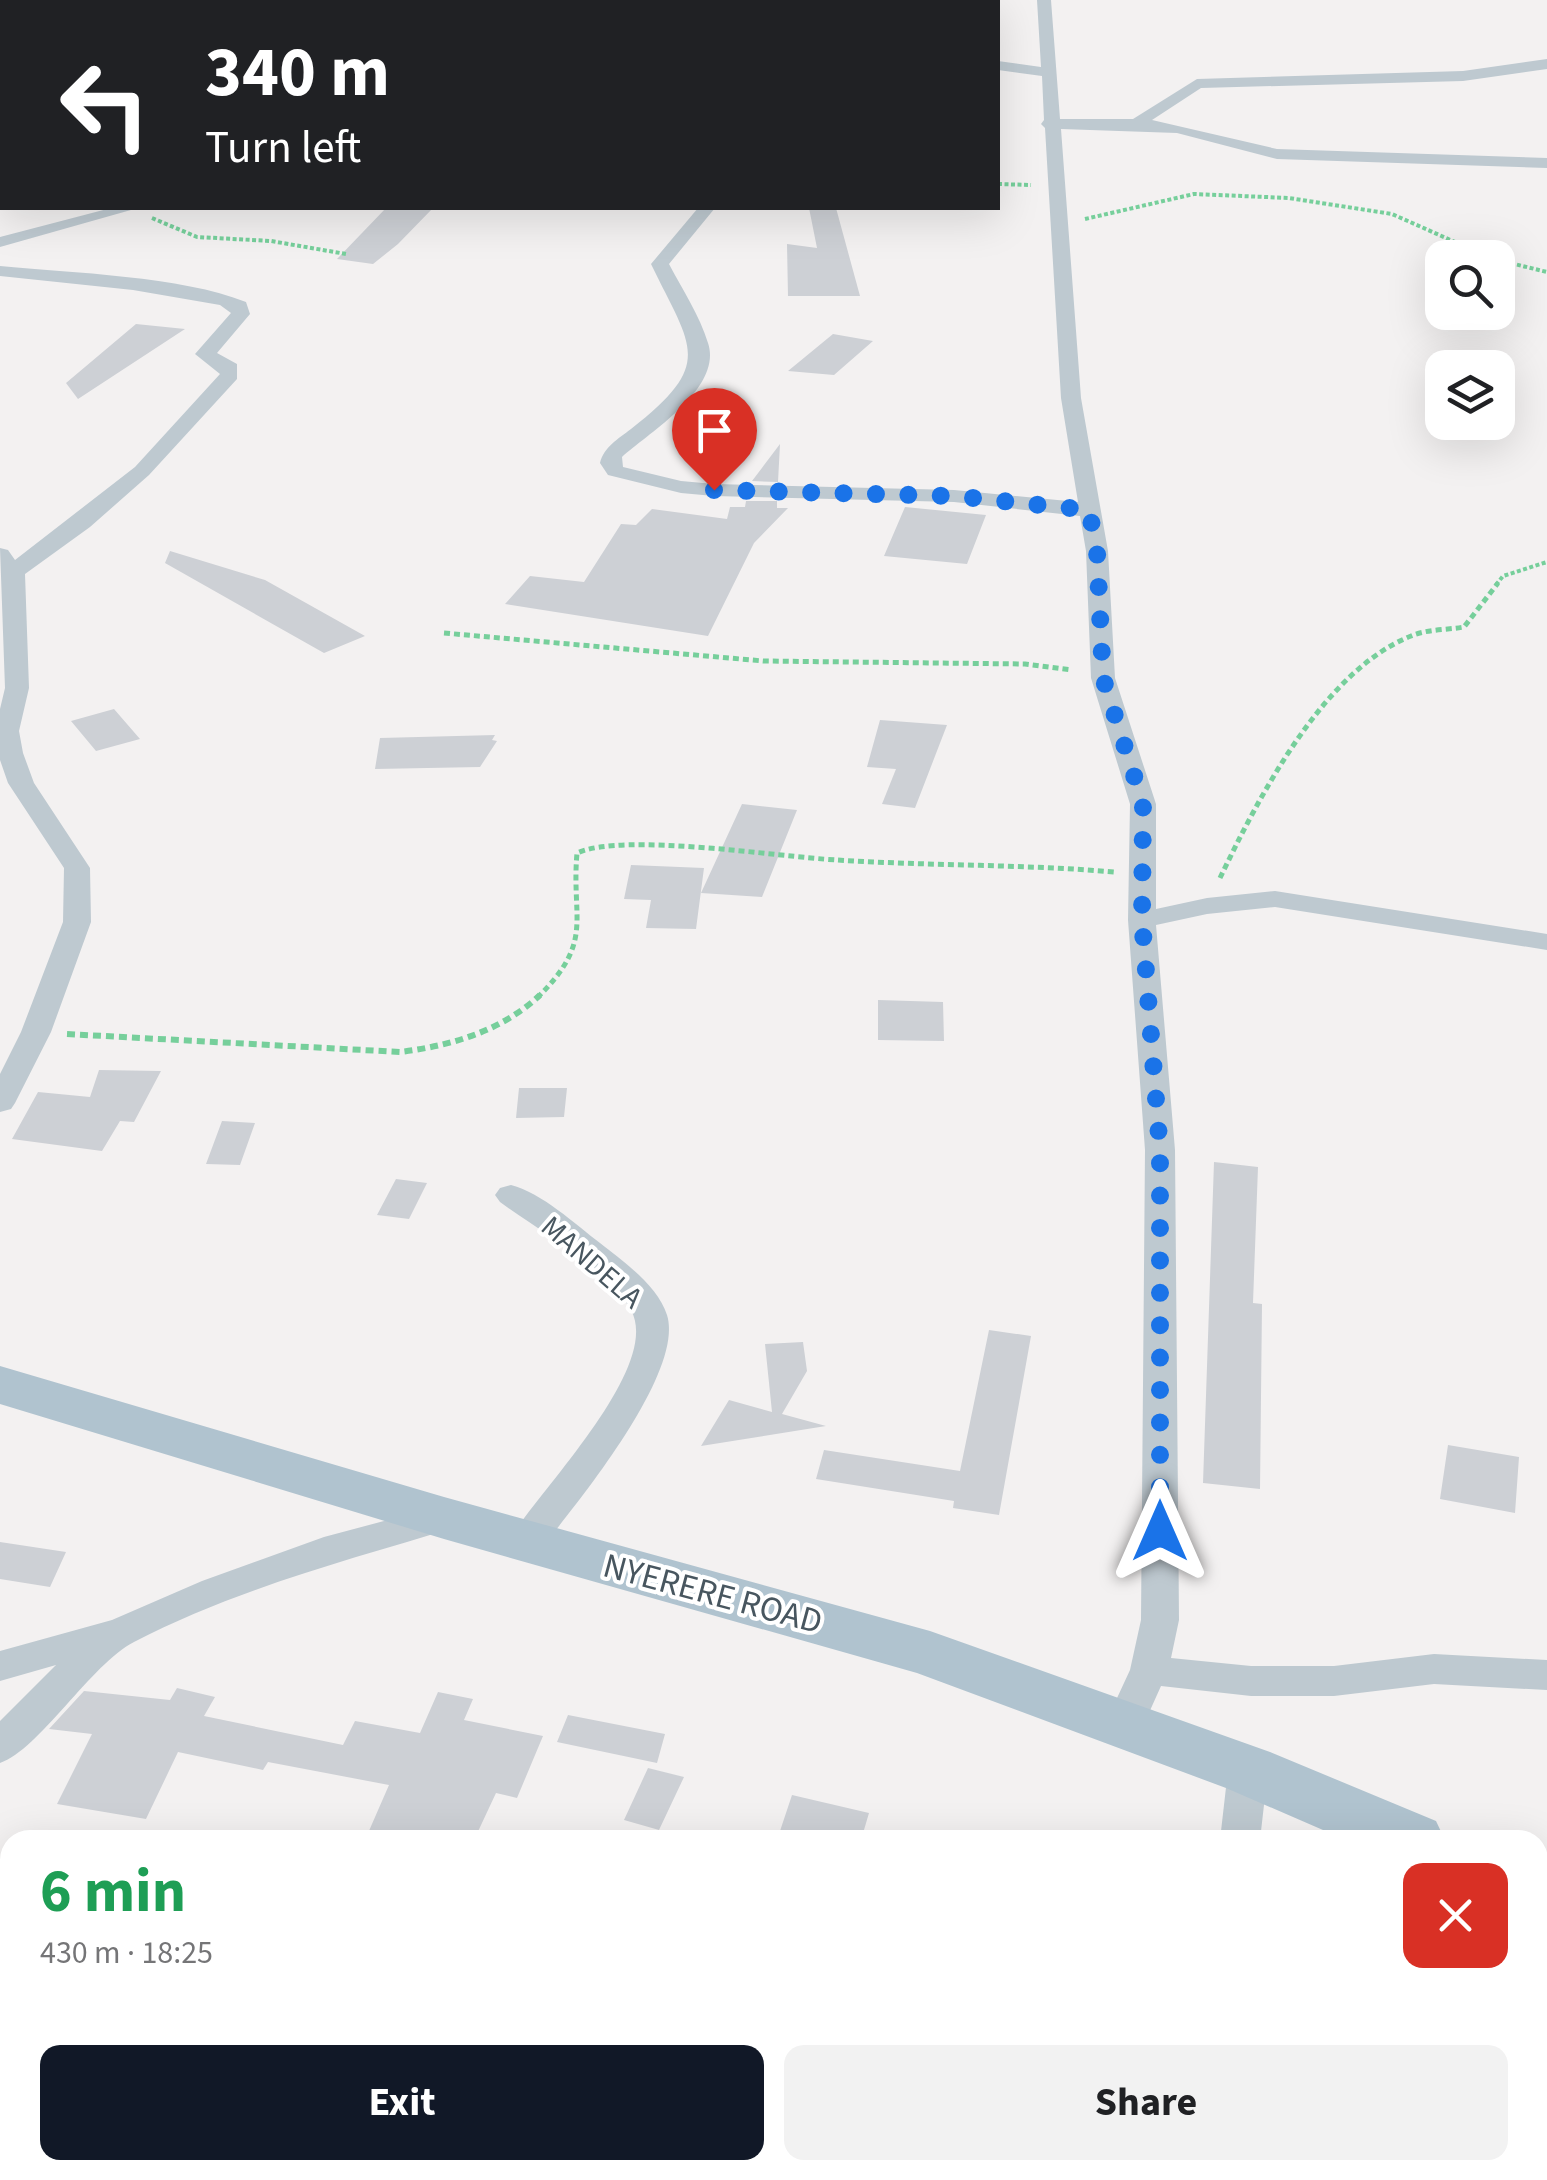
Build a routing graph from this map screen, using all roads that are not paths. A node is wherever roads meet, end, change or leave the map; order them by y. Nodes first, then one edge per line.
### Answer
1 (1044, 0) edge
2 (1547, 64) edge
3 (1000, 66) edge
4 (1049, 72) junction
5 (1049, 124) junction
6 (1136, 124) junction
7 (1547, 163) edge
8 (121, 210) edge
9 (706, 210) edge
10 (0, 242) edge
11 (0, 271) edge
12 (1089, 510) junction
13 (7, 564) edge
14 (1142, 920) junction
15 (1547, 942) edge
16 (0, 1103) edge
17 (511, 1195) dead end
18 (0, 1384) edge
19 (444, 1518) junction
20 (526, 1542) junction
21 (122, 1631) junction
22 (0, 1666) edge
23 (1148, 1670) junction
24 (1547, 1675) edge
25 (1125, 1724) junction
26 (0, 1747) edge
27 (1248, 1770) junction
28 (1241, 1830) edge
29 (1389, 1830) edge

1 - 4 street
2 - 6 street
3 - 4 street
4 - 5 street
5 - 6 street
5 - 12 street
6 - 7 street
8 - 10 street
9 - 12 street
11 - 13 street
12 - 14 street
13 - 16 street
14 - 15 street
14 - 23 street
17 - 20 street, MANDELA
18 - 19 main road, NYERERE ROAD
19 - 20 main road, NYERERE ROAD
19 - 21 street
20 - 25 main road, NYERERE ROAD
21 - 22 street
21 - 26 street
23 - 24 street
23 - 25 street
25 - 27 main road, NYERERE ROAD
27 - 28 street
27 - 29 main road, NYERERE ROAD

